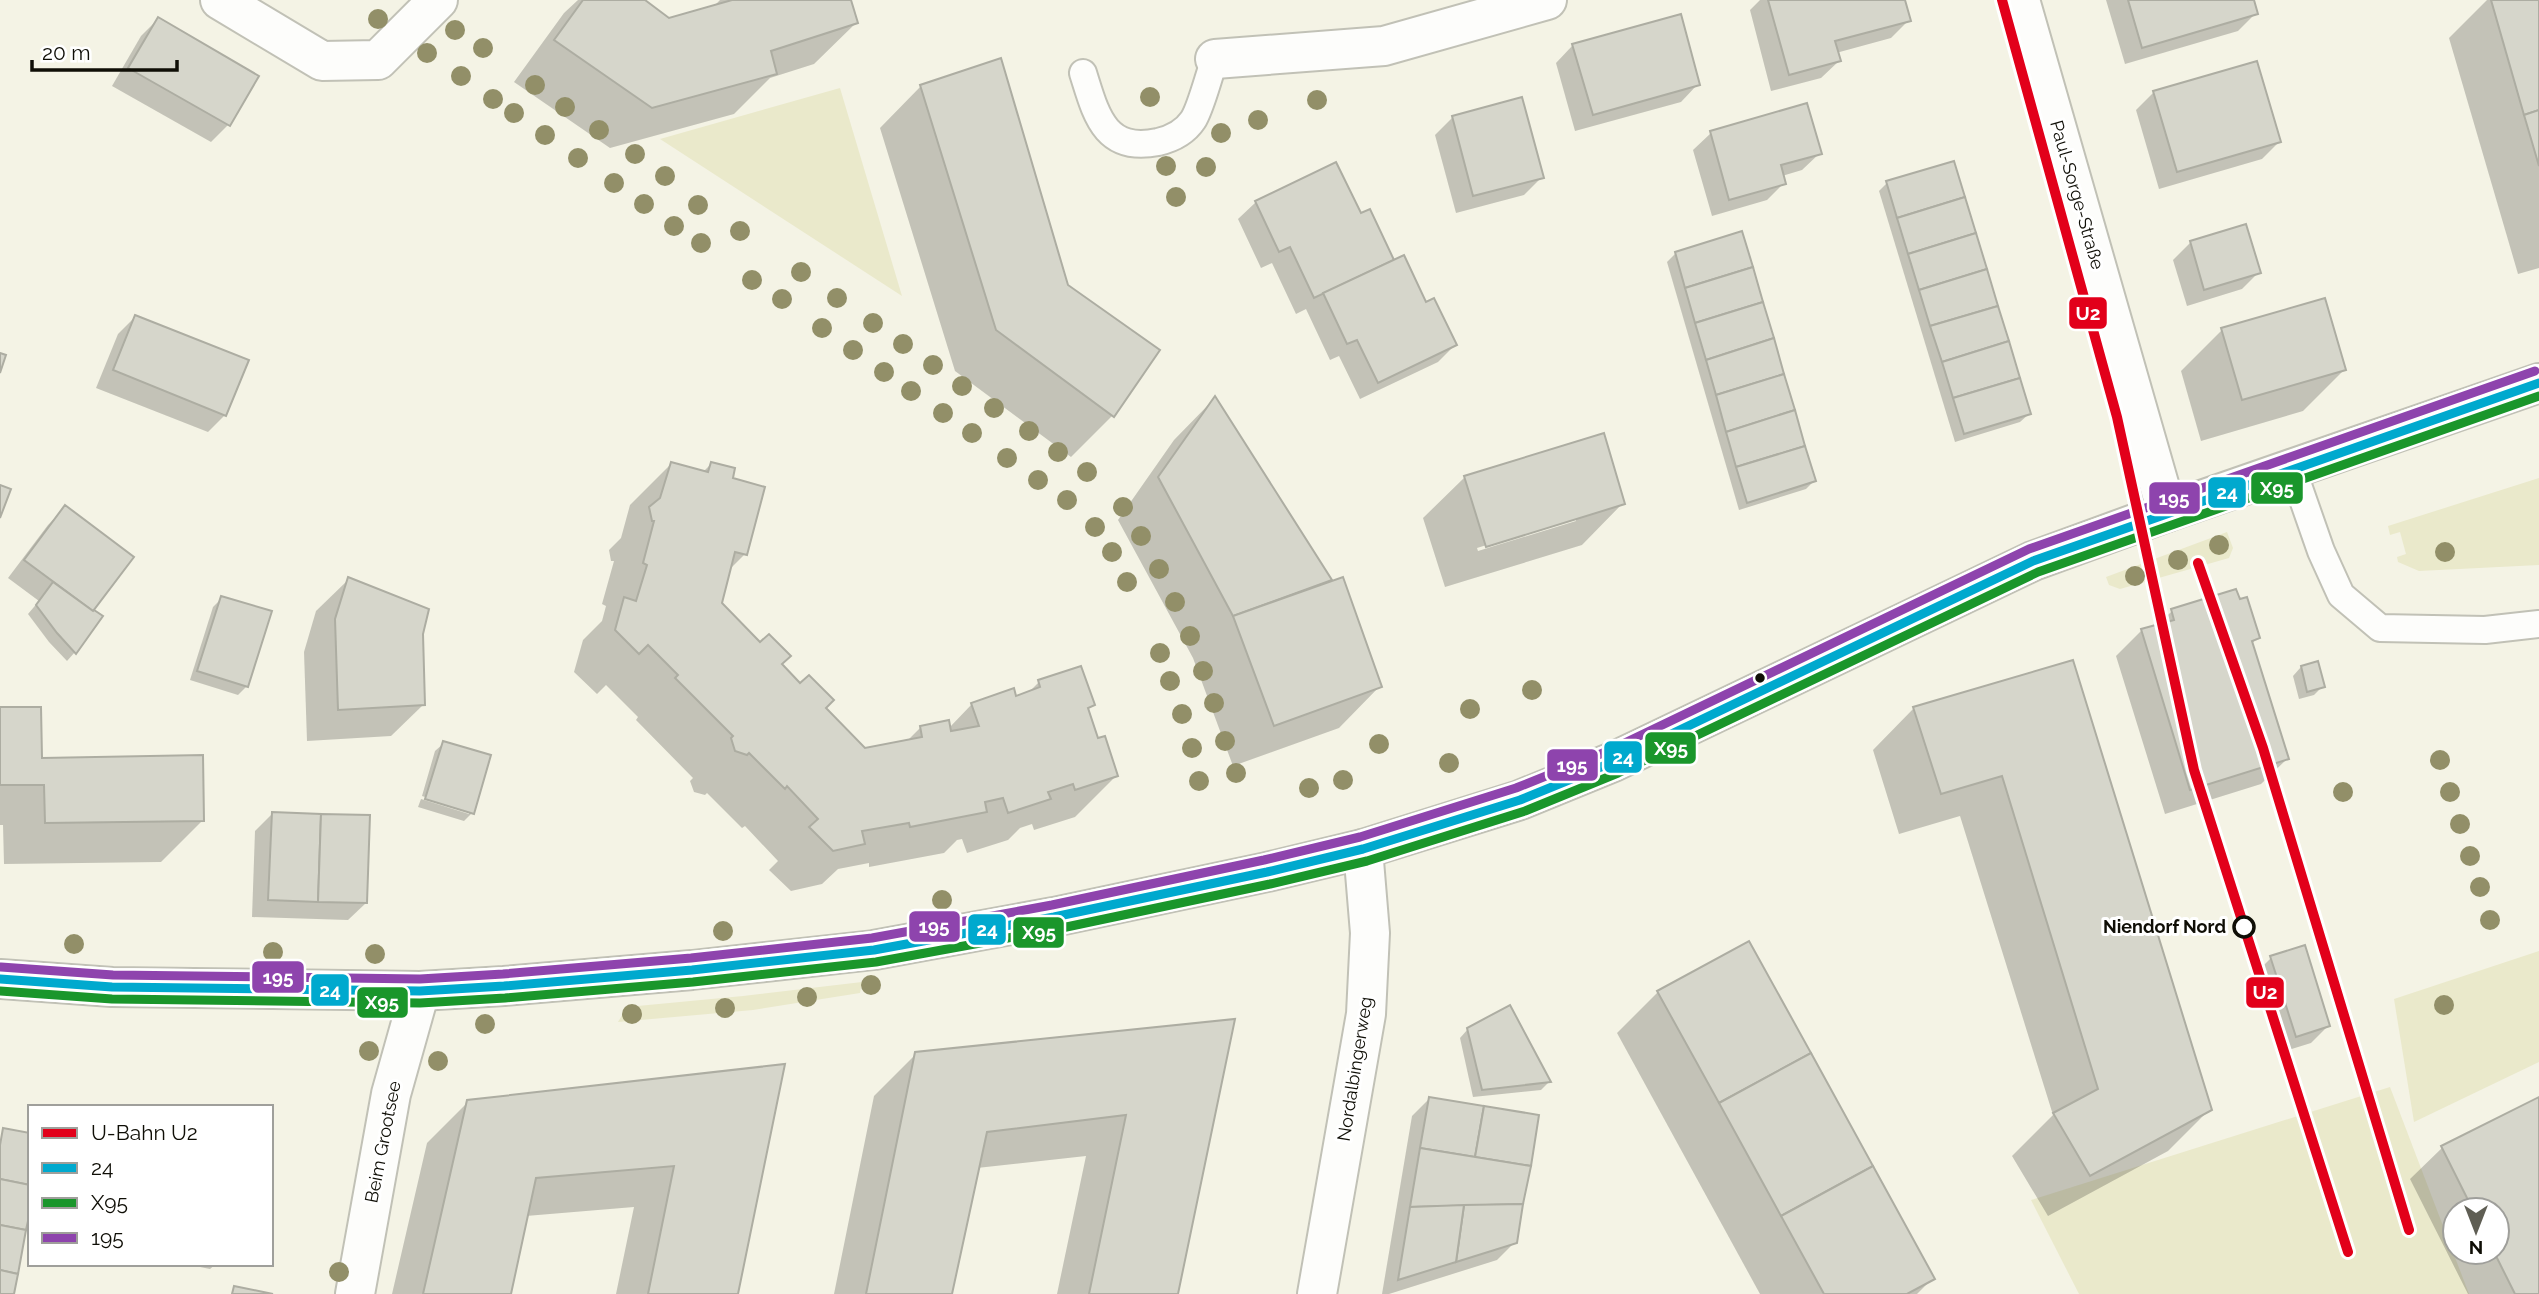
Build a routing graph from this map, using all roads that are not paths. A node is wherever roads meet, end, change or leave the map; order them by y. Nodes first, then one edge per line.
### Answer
1 (220, 0) edge
2 (438, 0) edge
3 (1547, 0) edge
4 (2020, 0) edge
5 (1215, 59) joint
6 (1083, 73) dead end
7 (2539, 383) edge
8 (2292, 468) junction
9 (2167, 512) junction
10 (2539, 624) edge
11 (1363, 849) junction
12 (0, 979) edge
13 (420, 991) junction
14 (355, 1294) edge
15 (1317, 1294) edge

1 - 2 street
3 - 5 street
4 - 9 street, Paul-Sorge-Straße
5 - 6 lane
7 - 8 street
8 - 9 street
8 - 10 lane
9 - 11 street
11 - 13 street
11 - 15 street, Nordalbingerweg
12 - 13 street
13 - 14 street, Beim Grootsee

